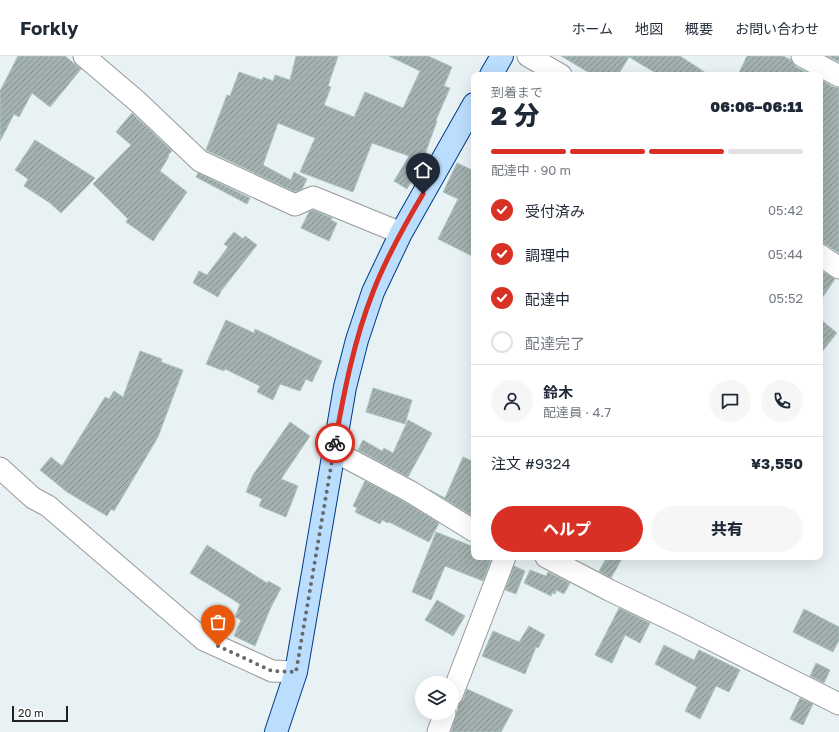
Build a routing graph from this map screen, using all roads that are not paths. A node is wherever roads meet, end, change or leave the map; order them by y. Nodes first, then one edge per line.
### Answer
1 (84, 56) edge
2 (502, 56) edge
3 (528, 56) edge
4 (802, 56) edge
5 (493, 72) edge
6 (556, 72) edge
7 (839, 76) edge
8 (471, 109) edge
9 (400, 233) junction
10 (823, 257) edge
11 (839, 268) edge
12 (334, 451) junction
13 (0, 468) edge
14 (471, 529) edge
15 (504, 560) edge
16 (552, 560) edge
17 (296, 672) junction
18 (459, 677) edge
19 (839, 704) edge
20 (442, 720) edge
21 (276, 732) edge
22 (438, 732) edge

1 - 9 street
2 - 5 main road
3 - 6 street
4 - 7 street
8 - 9 main road
9 - 12 main road
10 - 11 street
12 - 14 street
12 - 17 main road
13 - 17 street
15 - 18 street
16 - 19 street
17 - 21 main road
20 - 22 street

